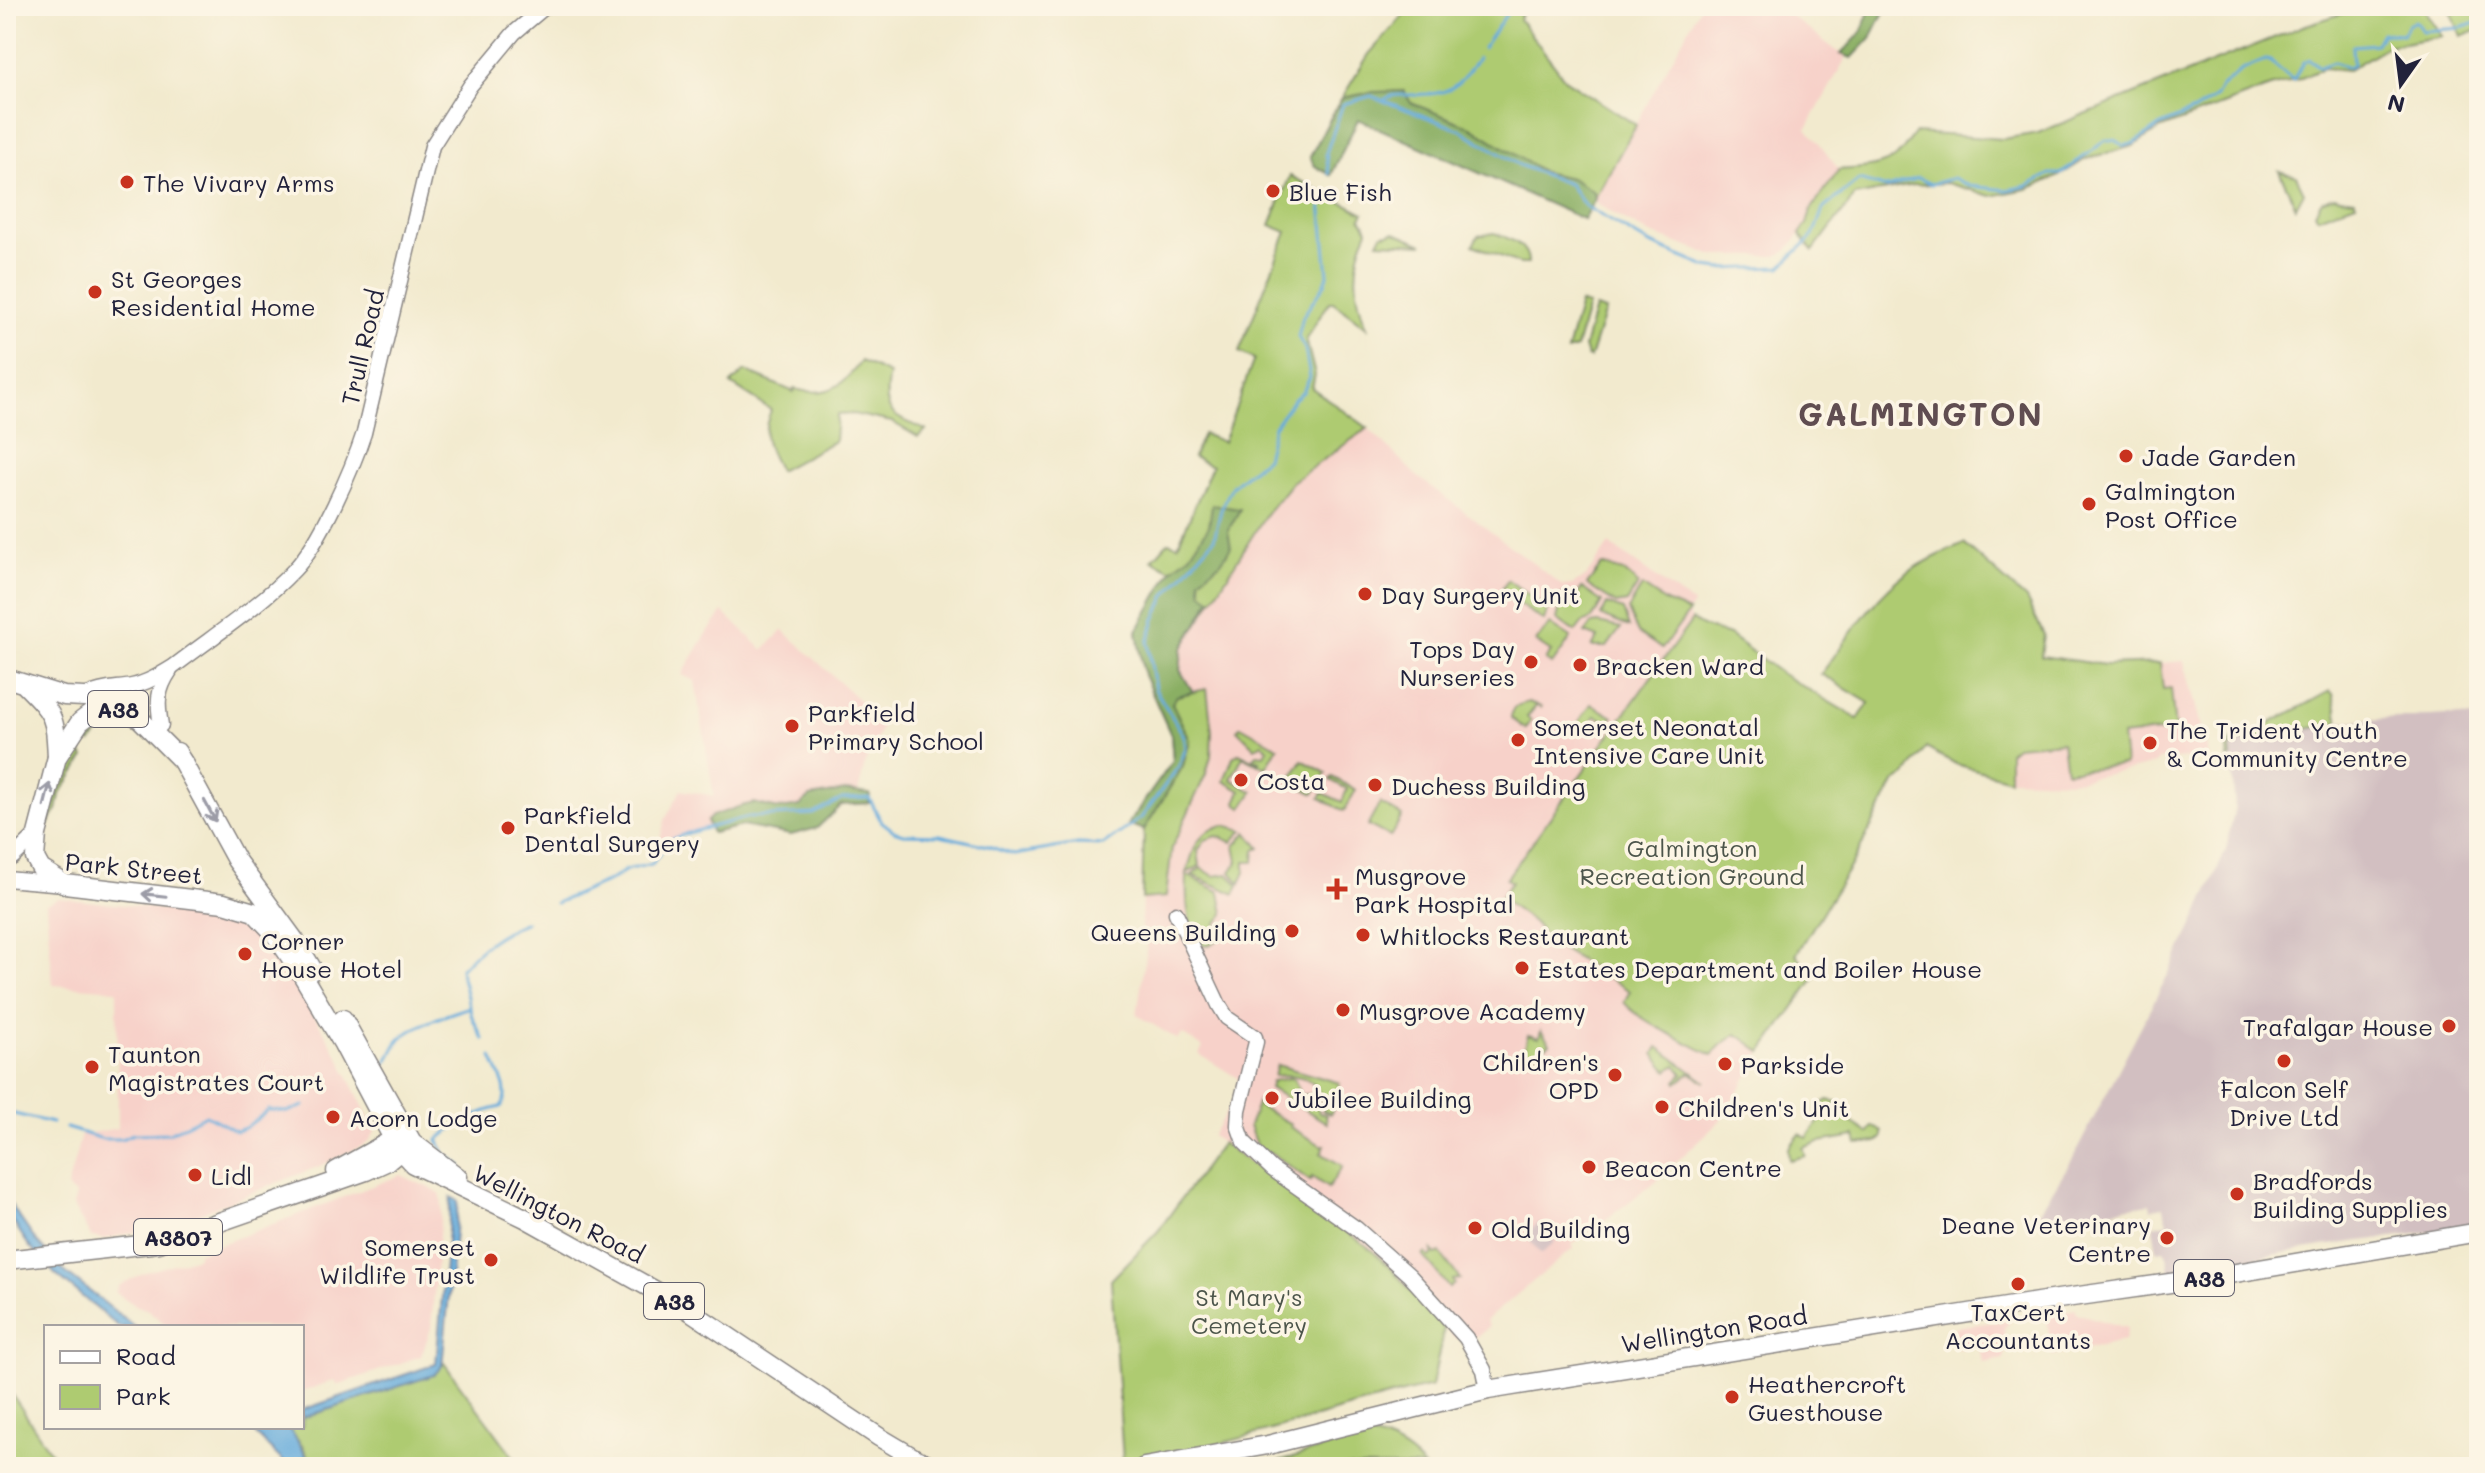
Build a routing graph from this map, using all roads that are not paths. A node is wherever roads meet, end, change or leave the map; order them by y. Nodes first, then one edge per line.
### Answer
1 (546, 6) edge
2 (173, 667) junction
3 (6, 678) edge
4 (24, 684) junction
5 (88, 695) junction
6 (161, 725) junction
7 (57, 757) junction
8 (183, 762) junction
9 (37, 834) junction
10 (236, 860) junction
11 (6, 861) edge
12 (6, 879) edge
13 (65, 884) junction
14 (231, 904) junction
15 (254, 912) joint
16 (1176, 913) dead end
17 (403, 1141) junction
18 (2479, 1232) edge
19 (11, 1259) edge
20 (1488, 1390) junction
21 (935, 1467) edge
22 (1144, 1467) edge

1 - 2 street, Trull Road
2 - 5 street, Trull Road
2 - 6 street, Trull Road
3 - 4 main road, A38
4 - 5 main road, A38
4 - 7 main road, A38
5 - 6 main road, A38
5 - 7 main road, A38
6 - 8 main road, A38
7 - 8 main road, A38
9 -> 7 main road, A38
8 -> 10 main road, A38
9 - 11 street, Park Street
9 - 13 main road, A38
10 - 14 main road, A38
10 - 17 main road, Wellington Road / A38
12 - 13 street, Park Street
14 -> 13 main road, Park Street / A38
14 - 15 main road, Park Street / A38
15 - 17 main road, Wellington Road / A38
16 - 20 street
17 - 19 main road, A3807
17 - 21 main road, Wellington Road / A38
18 - 20 main road, Wellington Road / A38
20 - 22 main road, A38

